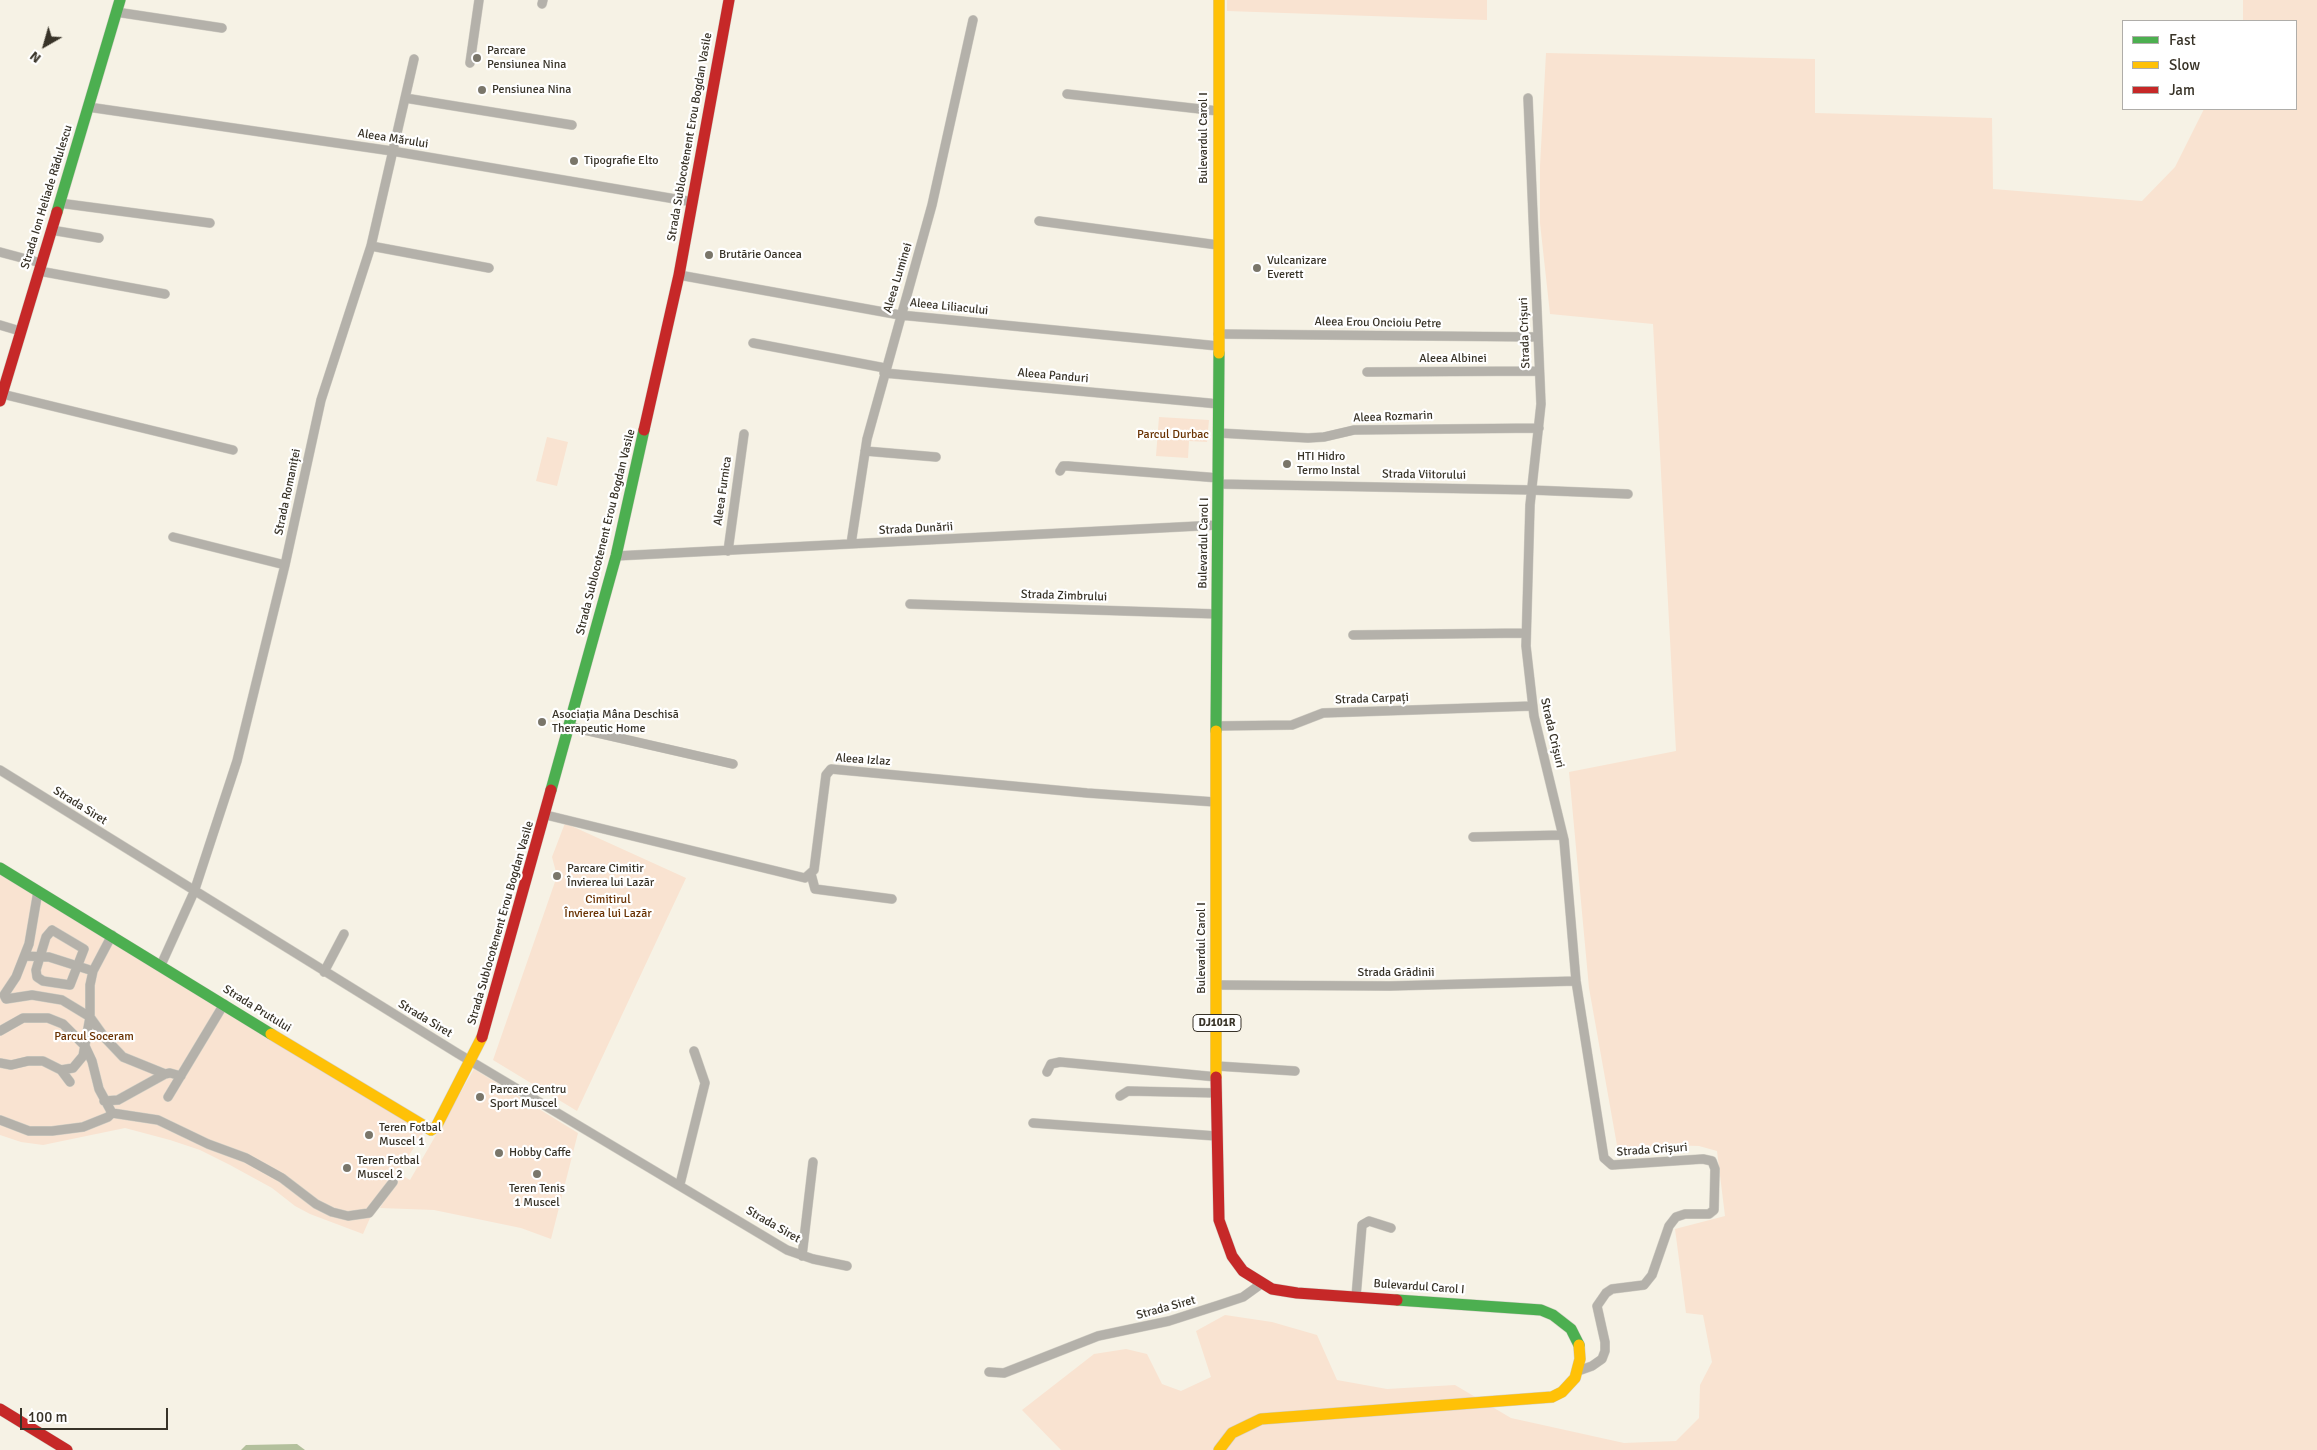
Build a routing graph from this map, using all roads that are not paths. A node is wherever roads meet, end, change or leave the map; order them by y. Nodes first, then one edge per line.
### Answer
1 (120, 0) edge
2 (479, 0) edge
3 (729, 0) edge
4 (1219, 0) edge
5 (116, 12) junction
6 (973, 20) dead end
7 (222, 28) dead end
8 (414, 59) dead end
9 (470, 63) dead end
10 (1067, 94) dead end
11 (405, 98) junction
12 (1528, 98) dead end
13 (88, 107) junction
14 (1218, 111) junction
15 (572, 125) dead end
16 (392, 151) junction
17 (59, 202) junction
18 (693, 202) junction
19 (1039, 221) dead end
20 (210, 223) dead end
21 (51, 230) junction
22 (99, 238) dead end
23 (1218, 245) junction
24 (371, 246) junction
25 (0, 252) edge
26 (40, 267) junction
27 (489, 268) dead end
28 (679, 275) junction
29 (165, 294) dead end
30 (900, 315) junction
31 (0, 325) edge
32 (20, 331) junction
33 (1218, 334) junction
34 (1538, 337) junction
35 (753, 343) dead end
36 (1218, 346) junction
37 (885, 371) junction
38 (1539, 371) junction
39 (1367, 372) dead end
40 (1, 398) edge
41 (1219, 404) junction
42 (1539, 428) junction
43 (1220, 433) junction
44 (744, 434) dead end
45 (233, 450) dead end
46 (864, 451) junction
47 (936, 457) dead end
48 (1060, 470) dead end
49 (1219, 481) junction
50 (1531, 490) junction
51 (1628, 494) dead end
52 (1218, 525) junction
53 (173, 538) dead end
54 (851, 544) junction
55 (728, 551) junction
56 (616, 556) junction
57 (285, 565) junction
58 (910, 604) dead end
59 (1217, 614) junction
60 (1526, 633) junction
61 (1353, 635) dead end
62 (1532, 706) junction
63 (1216, 726) junction
64 (570, 727) junction
65 (733, 764) dead end
66 (0, 770) edge
67 (1215, 802) junction
68 (546, 815) junction
69 (1562, 835) junction
70 (1473, 837) dead end
71 (0, 868) edge
72 (810, 874) junction
73 (38, 891) junction
74 (194, 892) junction
75 (892, 899) dead end
76 (344, 934) dead end
77 (112, 935) junction
78 (25, 956) junction
79 (41, 956) junction
80 (79, 965) junction
81 (160, 965) junction
82 (93, 971) junction
83 (324, 972) junction
84 (1576, 981) junction
85 (1216, 985) junction
86 (2, 999) edge
87 (224, 1004) junction
88 (90, 1017) junction
89 (0, 1031) edge
90 (85, 1046) junction
91 (694, 1051) dead end
92 (471, 1061) junction
93 (0, 1063) edge
94 (61, 1070) junction
95 (1295, 1071) dead end
96 (1046, 1072) dead end
97 (1217, 1072) junction
98 (165, 1074) junction
99 (180, 1076) junction
100 (70, 1082) dead end
101 (1217, 1093) junction
102 (1120, 1096) dead end
103 (168, 1097) dead end
104 (104, 1101) junction
105 (112, 1112) junction
106 (0, 1120) edge
107 (1033, 1123) dead end
108 (1216, 1136) junction
109 (813, 1162) dead end
110 (393, 1182) dead end
111 (680, 1184) junction
112 (1391, 1228) dead end
113 (802, 1256) junction
114 (847, 1266) dead end
115 (1261, 1284) junction
116 (1356, 1297) junction
117 (1578, 1371) junction
118 (989, 1372) dead end
119 (0, 1409) edge
120 (67, 1450) edge
121 (1219, 1450) edge

1 - 5 street, Strada Ion Heliade Rădulescu
2 - 9 street
3 - 18 street, Strada Sublocotenent Erou Bogdan Vasile
4 - 14 street, Bulevardul Carol I / DJ101R
5 - 7 street
5 - 13 street, Strada Ion Heliade Rădulescu
6 - 30 street, Aleea Luminei
8 - 11 street, Strada Romaniței
10 - 14 street
11 - 15 street
11 - 16 street, Strada Romaniței
12 - 34 street, Strada Crișuri
13 - 16 street, Aleea Mărului
13 - 17 street, Strada Ion Heliade Rădulescu
14 - 23 street, Bulevardul Carol I / DJ101R
16 - 18 street, Aleea Mărului
16 - 24 street, Strada Romaniței
17 - 20 street
17 - 21 street, Strada Ion Heliade Rădulescu
18 - 28 street, Strada Sublocotenent Erou Bogdan Vasile
19 - 23 street
21 - 22 street
21 - 26 street, Strada Ion Heliade Rădulescu
23 - 33 street, Bulevardul Carol I / DJ101R
24 - 27 street
24 - 57 street, Strada Romaniței
25 - 26 street
26 - 29 street
26 - 32 street, Strada Ion Heliade Rădulescu
28 - 30 street, Aleea Liliacului
28 - 56 street, Strada Sublocotenent Erou Bogdan Vasile
30 - 36 street, Aleea Liliacului
30 - 37 street, Aleea Luminei
31 - 32 street
32 - 40 street, Strada Ion Heliade Rădulescu
33 - 34 street, Aleea Erou Oncioiu Petre
33 - 36 street, Bulevardul Carol I / DJ101R
34 - 38 street, Strada Crișuri
35 - 37 street, Aleea Panduri
36 - 41 street, Bulevardul Carol I / DJ101R
37 - 41 street, Aleea Panduri
37 - 46 street, Aleea Luminei
38 - 39 street, Aleea Albinei
38 - 42 street, Strada Crișuri
40 - 45 street
41 - 43 street, Bulevardul Carol I / DJ101R
42 - 43 street, Aleea Rozmarin
42 - 50 street, Strada Crișuri
43 - 49 street, Bulevardul Carol I / DJ101R
44 - 55 street, Aleea Furnica
46 - 47 street
46 - 54 street, Aleea Luminei
48 - 49 street, Strada Viitorului
49 - 50 street, Strada Viitorului
49 - 52 street, Bulevardul Carol I / DJ101R
50 - 51 street, Strada Viitorului
50 - 60 street, Strada Crișuri
52 - 54 street, Strada Dunării
52 - 59 street, Bulevardul Carol I / DJ101R
53 - 57 street
54 - 55 street, Strada Dunării
55 - 56 street, Strada Dunării
56 - 64 street, Strada Sublocotenent Erou Bogdan Vasile
57 - 74 street, Strada Romaniței
58 - 59 street, Strada Zimbrului
59 - 63 street, Bulevardul Carol I / DJ101R
60 - 61 street
60 - 62 street, Strada Crișuri
62 - 63 street, Strada Carpați
62 - 69 street, Strada Crișuri
63 - 67 street, Bulevardul Carol I / DJ101R
64 - 65 street
64 - 68 street, Strada Sublocotenent Erou Bogdan Vasile
66 - 74 street, Strada Siret
67 - 72 street, Aleea Izlaz
67 - 85 street, Bulevardul Carol I / DJ101R
68 - 72 street
68 - 92 street, Strada Sublocotenent Erou Bogdan Vasile
69 - 70 street
69 - 84 street, Strada Crișuri
71 - 73 street, Strada Prutului
72 - 75 street
73 - 77 street, Strada Prutului
73 - 78 street
74 - 81 street, Strada Romaniței
74 - 83 street, Strada Siret
76 - 83 street
77 - 81 street, Strada Prutului
77 - 82 street
78 - 79 street
78 - 86 street
79 - 80 street
79 - 80 street
79 - 80 street
80 - 82 street
81 - 87 street, Strada Prutului
82 - 88 street
83 - 92 street, Strada Siret
84 - 85 street, Strada Grădinii
84 - 117 street, Strada Crișuri
85 - 97 street, Bulevardul Carol I / DJ101R
86 - 88 street
87 - 92 street, Strada Prutului
87 - 99 street
88 - 90 street
88 - 98 street
89 - 90 street
90 - 94 street
90 - 104 street
91 - 111 street
92 - 111 street, Strada Siret
93 - 94 street
94 - 100 street
95 - 97 street
96 - 97 street
97 - 101 street, Bulevardul Carol I / DJ101R
98 - 99 street
98 - 104 street
99 - 103 street
101 - 102 street
101 - 108 street, Bulevardul Carol I / DJ101R
104 - 105 street
105 - 106 street
105 - 110 street
107 - 108 street
108 - 115 street, Bulevardul Carol I / DJ101R
109 - 113 street
111 - 113 street, Strada Siret
112 - 116 street
113 - 114 street, Strada Siret
115 - 116 street, Bulevardul Carol I / DJ101R
115 - 118 street, Strada Siret
116 - 117 street, Bulevardul Carol I / DJ101R
117 - 121 street
119 - 120 street

